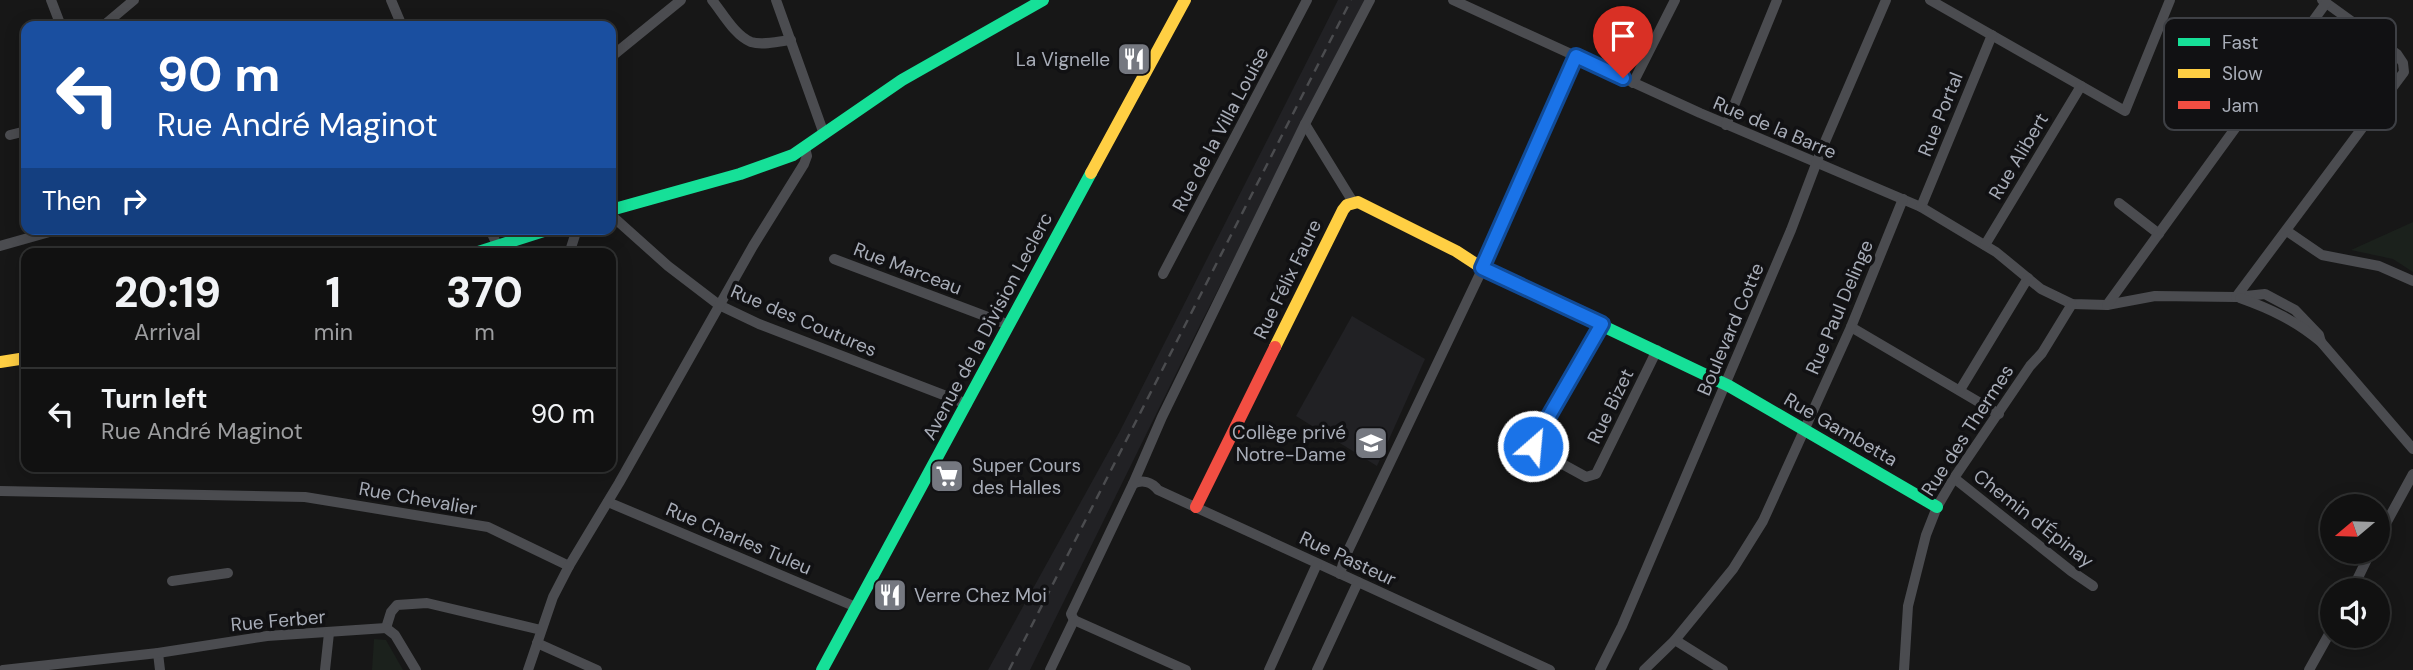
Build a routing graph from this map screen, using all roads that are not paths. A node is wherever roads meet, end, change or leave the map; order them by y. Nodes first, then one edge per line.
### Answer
1 (51, 0) edge
2 (134, 0) edge
3 (391, 0) edge
4 (681, 0) edge
5 (712, 0) edge
6 (776, 0) edge
7 (1043, 0) edge
8 (1185, 0) edge
9 (1307, 0) edge
10 (1370, 0) edge
11 (1453, 0) edge
12 (1675, 0) edge
13 (1777, 0) edge
14 (1886, 0) edge
15 (1930, 0) edge
16 (2170, 0) edge
17 (2324, 1) edge
18 (2312, 18) edge
19 (2347, 18) edge
20 (59, 21) edge
21 (109, 21) edge
22 (400, 21) edge
23 (1992, 35) junction
24 (791, 40) junction
25 (616, 53) edge
26 (2396, 53) edge
27 (1576, 56) junction
28 (1633, 82) junction
29 (2396, 83) edge
30 (2081, 86) junction
31 (1305, 124) junction
32 (1726, 125) junction
33 (2233, 130) edge
34 (2361, 130) edge
35 (21, 132) edge
36 (824, 134) junction
37 (10, 135) dead end
38 (805, 148) junction
39 (1816, 164) junction
40 (1903, 199) junction
41 (1353, 202) junction
42 (2119, 203) dead end
43 (1921, 207) junction
44 (616, 211) edge
45 (616, 218) edge
46 (2287, 231) junction
47 (2159, 234) junction
48 (39, 235) edge
49 (493, 235) edge
50 (530, 235) edge
51 (497, 245) junction
52 (1985, 245) junction
53 (0, 246) edge
54 (489, 248) edge
55 (834, 259) dead end
56 (1482, 268) junction
57 (1163, 274) dead end
58 (2028, 278) junction
59 (2413, 281) edge
60 (2236, 297) junction
61 (2073, 304) junction
62 (719, 305) junction
63 (2107, 305) junction
64 (1602, 324) junction
65 (1009, 325) junction
66 (1851, 327) junction
67 (1657, 350) junction
68 (21, 359) edge
69 (0, 362) edge
70 (1725, 384) junction
71 (1960, 390) junction
72 (967, 404) junction
73 (1999, 414) junction
74 (1805, 429) junction
75 (2413, 449) edge
76 (2413, 474) edge
77 (1954, 478) junction
78 (1133, 484) junction
79 (0, 491) edge
80 (608, 502) junction
81 (1196, 507) junction
82 (1937, 507) junction
83 (2390, 516) edge
84 (1317, 564) junction
85 (569, 566) junction
86 (228, 573) dead end
87 (1340, 574) junction
88 (172, 581) dead end
89 (1358, 582) junction
90 (2094, 586) dead end
91 (856, 607) junction
92 (1074, 620) junction
93 (386, 628) junction
94 (541, 630) junction
95 (329, 633) junction
96 (1675, 640) junction
97 (537, 643) junction
98 (2321, 648) edge
99 (159, 653) junction
100 (3, 670) edge
101 (160, 670) edge
102 (325, 670) edge
103 (416, 670) edge
104 (528, 670) edge
105 (597, 670) edge
106 (822, 670) edge
107 (1049, 670) edge
108 (1186, 670) edge
109 (1269, 670) edge
110 (1317, 670) edge
111 (1550, 670) edge
112 (1600, 670) edge
113 (1644, 670) edge
114 (1723, 670) edge
115 (1904, 670) edge
116 (2309, 670) edge

1 - 20 street
2 - 21 street
3 - 22 street
4 - 25 street
5 - 24 street
6 - 24 street
7 - 36 street
8 - 65 street, Avenue de la Division Leclerc
9 - 57 street, Rue de la Villa Louise
10 - 31 street
11 - 27 street, Rue de la Barre
12 - 28 street
13 - 32 street
14 - 39 street, Boulevard Cotte
15 - 23 street
16 - 30 street
17 - 18 street
17 - 19 street
23 - 30 street
23 - 43 street, Rue Portal
24 - 36 street
26 - 29 street
27 - 28 street, Rue de la Barre
27 - 56 street
28 - 32 street, Rue de la Barre
30 - 52 street, Rue Alibert
31 - 41 street
31 - 78 street
32 - 39 street, Rue de la Barre
33 - 47 street
34 - 46 street
35 - 37 street
36 - 38 street
38 - 44 street
38 - 62 street
39 - 40 street, Rue de la Barre
39 - 70 street, Boulevard Cotte
40 - 43 street, Rue de la Barre
40 - 66 street, Rue Paul Delinge
41 - 56 street
41 - 81 street, Rue Félix Faure
42 - 47 street
43 - 52 street, Rue de la Barre
45 - 62 street, Rue des Coutures
46 - 59 street
46 - 60 street
47 - 63 street
48 - 53 street
49 - 51 street
50 - 51 street
51 - 54 street
52 - 58 street, Rue de la Barre
55 - 65 street, Rue Marceau
56 - 64 street, Rue Gambetta
56 - 87 street
58 - 61 street, Rue de la Barre
58 - 71 street
60 - 63 street
60 - 75 street
61 - 63 street
61 - 73 street, Rue des Thermes
62 - 72 street, Rue des Coutures
62 - 80 street
64 - 67 street, Rue Gambetta
64 - 67 street, Rue Bizet
65 - 72 street, Avenue de la Division Leclerc
66 - 71 street
66 - 74 street, Rue Paul Delinge
67 - 70 street, Rue Gambetta
68 - 69 street
70 - 74 street, Rue Gambetta
70 - 112 street, Boulevard Cotte
71 - 73 street
72 - 91 street, Avenue de la Division Leclerc
73 - 77 street, Rue des Thermes
74 - 82 street, Rue Gambetta
74 - 96 street, Rue Paul Delinge
76 - 83 street
77 - 82 street, Rue des Thermes
77 - 90 street, Chemin d'Épinay
78 - 81 street, Rue Pasteur
78 - 92 street
79 - 85 street, Rue Chevalier
80 - 85 street
80 - 91 street, Rue Charles Tuleu
81 - 84 street, Rue Pasteur
82 - 115 street, Rue des Thermes
84 - 87 street, Rue Pasteur
84 - 109 street
85 - 94 street
86 - 88 street
87 - 89 street, Rue Pasteur
89 - 110 street
89 - 111 street, Rue Pasteur
91 - 106 street, Avenue de la Division Leclerc
92 - 107 street
92 - 108 street
93 - 94 street
93 - 95 street, Rue Ferber
93 - 103 street
94 - 97 street
95 - 99 street, Rue Ferber
95 - 102 street
96 - 113 street, Rue Paul Delinge
96 - 114 street
97 - 104 street
97 - 105 street
98 - 116 street
99 - 100 street, Rue Ferber
99 - 101 street

